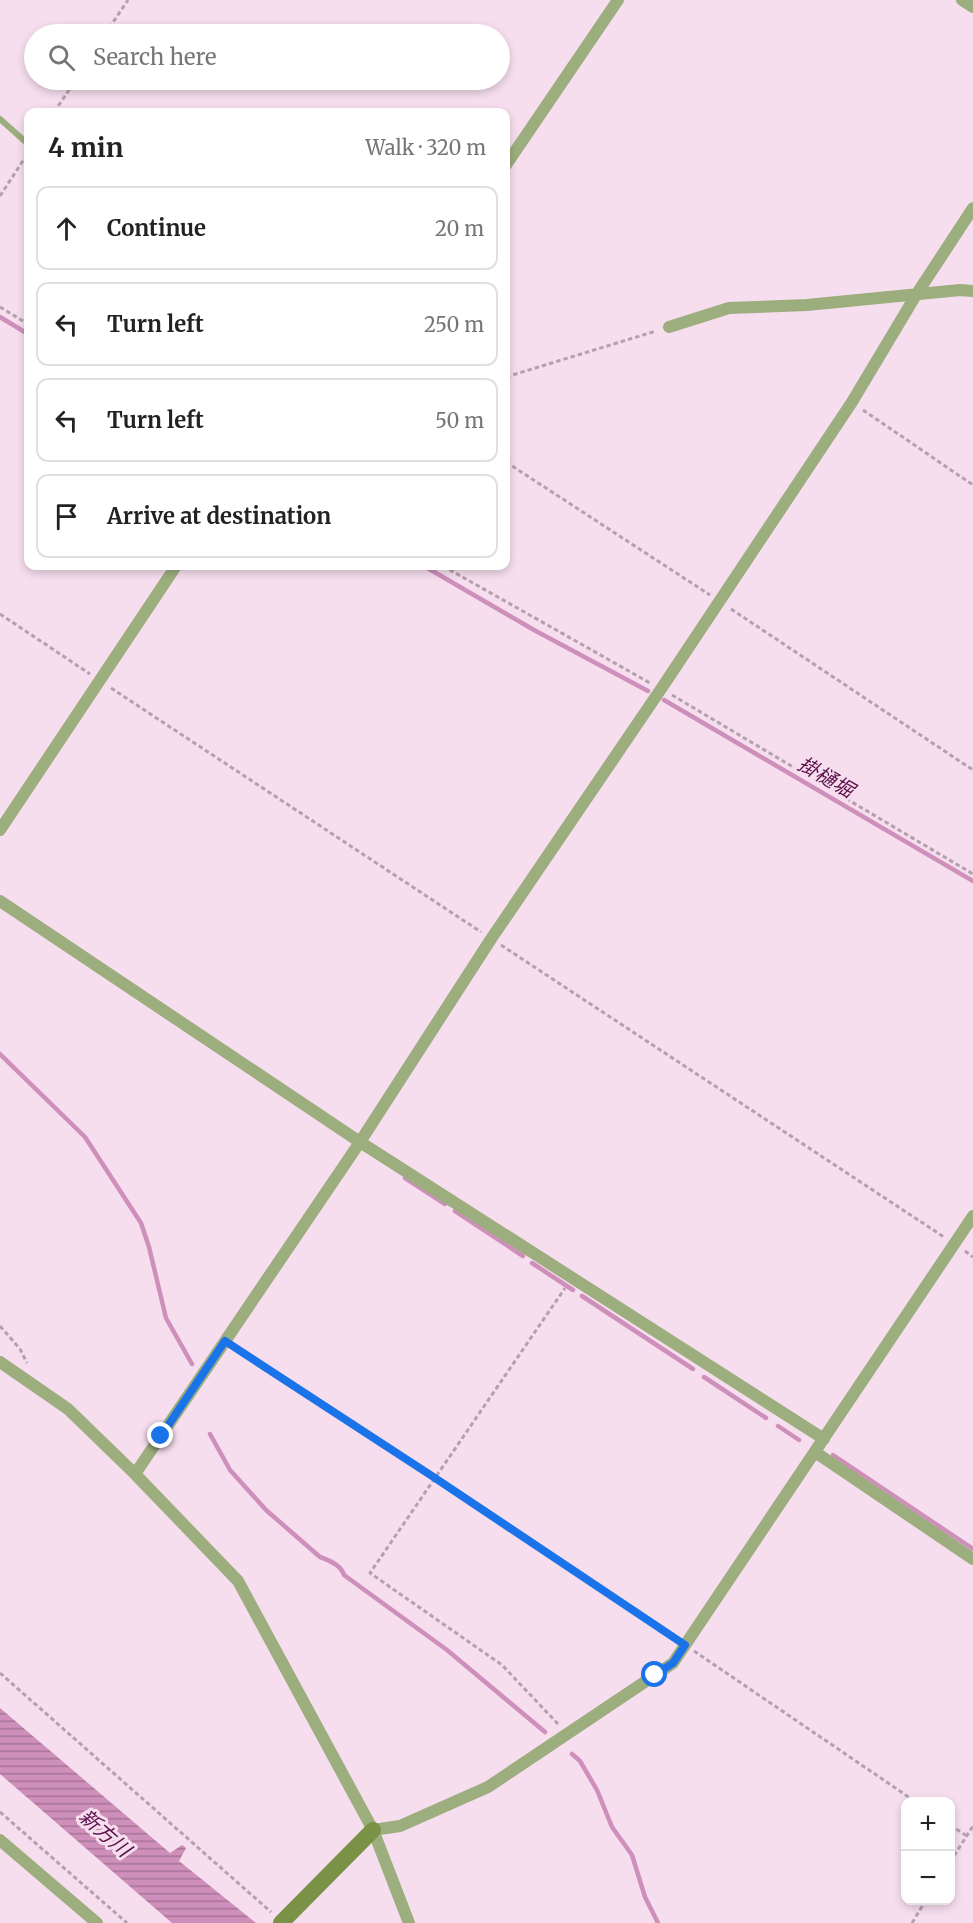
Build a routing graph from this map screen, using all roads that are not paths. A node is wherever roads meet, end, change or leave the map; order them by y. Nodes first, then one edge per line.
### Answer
1 (618, 0) edge
2 (962, 0) edge
3 (973, 8) edge
4 (0, 119) edge
5 (24, 140) edge
6 (510, 159) edge
7 (973, 208) edge
8 (973, 291) edge
9 (916, 295) junction
10 (669, 327) road end
11 (173, 570) edge
12 (0, 830) edge
13 (0, 901) edge
14 (360, 1143) junction
15 (973, 1216) edge
16 (0, 1362) edge
17 (824, 1439) junction
18 (815, 1452) junction
19 (135, 1474) junction
20 (973, 1559) edge
21 (373, 1830) junction
22 (0, 1840) edge
23 (97, 1923) edge
24 (283, 1923) edge
25 (409, 1923) edge

1 - 6 street
2 - 3 street
4 - 5 lane
7 - 9 street
8 - 9 street
9 - 10 street
9 - 14 street
11 - 12 street
13 - 14 street
14 - 17 street
14 - 19 street
15 - 17 street
16 - 19 street
17 - 18 street
18 - 20 street
18 - 21 street
19 - 21 street
21 - 24 street
21 - 25 street
22 - 23 street

